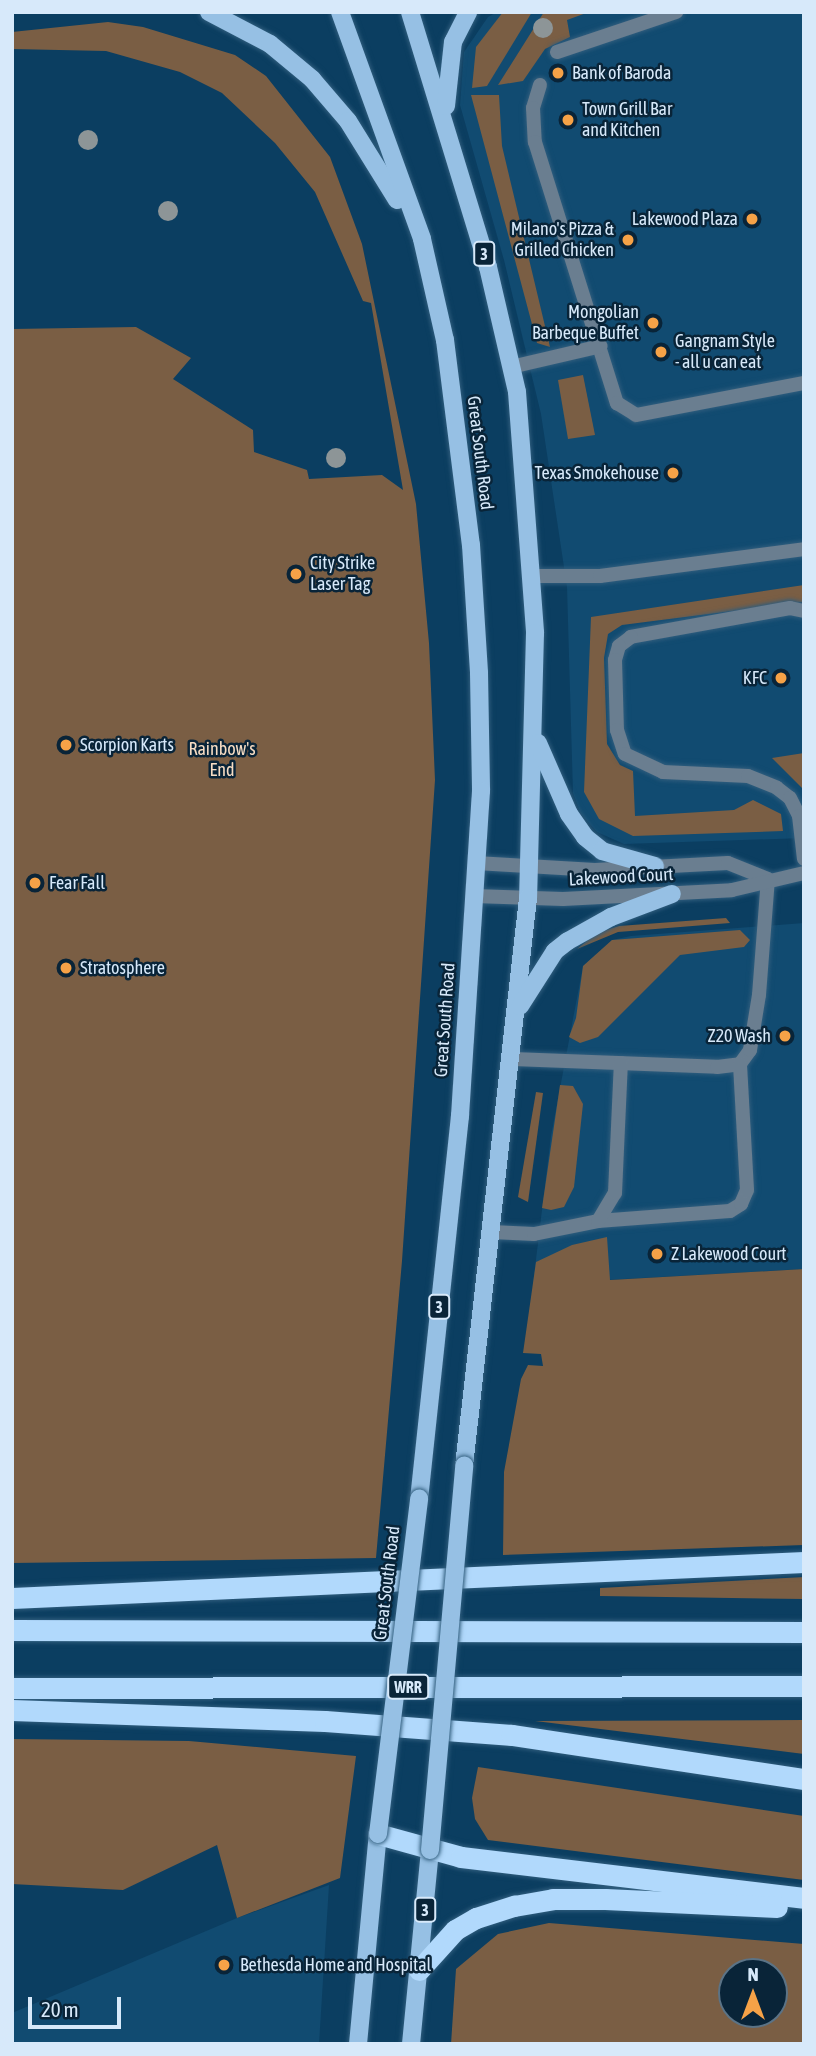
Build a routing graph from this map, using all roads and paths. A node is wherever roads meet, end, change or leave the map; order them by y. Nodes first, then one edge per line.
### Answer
1 (209, 12) edge
2 (340, 12) edge
3 (410, 12) edge
4 (468, 12) edge
5 (677, 12) edge
6 (557, 52) dead end
7 (540, 85) dead end
8 (446, 117) junction
9 (422, 239) junction
10 (601, 346) junction
11 (511, 367) junction
12 (804, 383) edge
13 (804, 549) edge
14 (531, 576) junction
15 (804, 611) edge
16 (536, 737) junction
17 (804, 859) edge
18 (476, 863) junction
19 (530, 866) junction
20 (655, 866) junction
21 (804, 873) edge
22 (768, 878) junction
23 (672, 894) junction
24 (474, 896) junction
25 (528, 898) junction
26 (518, 1009) junction
27 (513, 1059) junction
28 (621, 1063) junction
29 (740, 1064) junction
30 (598, 1221) junction
31 (492, 1233) junction
32 (804, 1562) edge
33 (12, 1598) edge
34 (12, 1630) edge
35 (804, 1632) edge
36 (804, 1686) edge
37 (12, 1688) edge
38 (12, 1710) edge
39 (804, 1779) edge
40 (378, 1834) junction
41 (430, 1850) junction
42 (804, 1898) edge
43 (804, 1909) edge
44 (419, 1970) junction
45 (358, 2044) edge
46 (411, 2044) edge

1 - 9 main road
2 - 9 main road, Great South Road / 3
3 - 8 main road, 3
4 - 8 main road
5 - 6 street
7 - 10 street
8 - 11 main road, 3
9 - 18 main road, Great South Road / 3
10 - 11 street
10 - 12 street
11 - 14 main road, 3
13 - 14 street
14 - 16 main road, 3
15 - 17 street
16 - 19 main road, 3
16 - 20 main road
18 - 19 street, Lakewood Court
18 - 24 main road, Great South Road / 3
19 - 20 street, Lakewood Court
19 - 25 main road, 3
20 - 22 street, Lakewood Court
21 - 22 street, Lakewood Court
22 - 23 street, Lakewood Court
22 - 29 street
23 - 25 street, Lakewood Court
23 - 26 main road
24 - 25 street, Lakewood Court
24 - 40 main road, Great South Road / 3, bridge
25 - 26 main road, 3
26 - 27 main road, 3
27 - 28 street
27 - 31 main road, 3
28 - 29 street
28 - 30 street
29 - 30 street
30 - 31 street
31 - 41 main road, 3, bridge
32 - 33 highway
34 - 35 highway
36 - 37 highway, WRR
38 - 39 highway
40 - 41 highway
40 - 45 main road, Great South Road / 3
41 - 42 highway
41 - 44 main road, 3
43 - 44 highway
44 - 46 main road, 3

